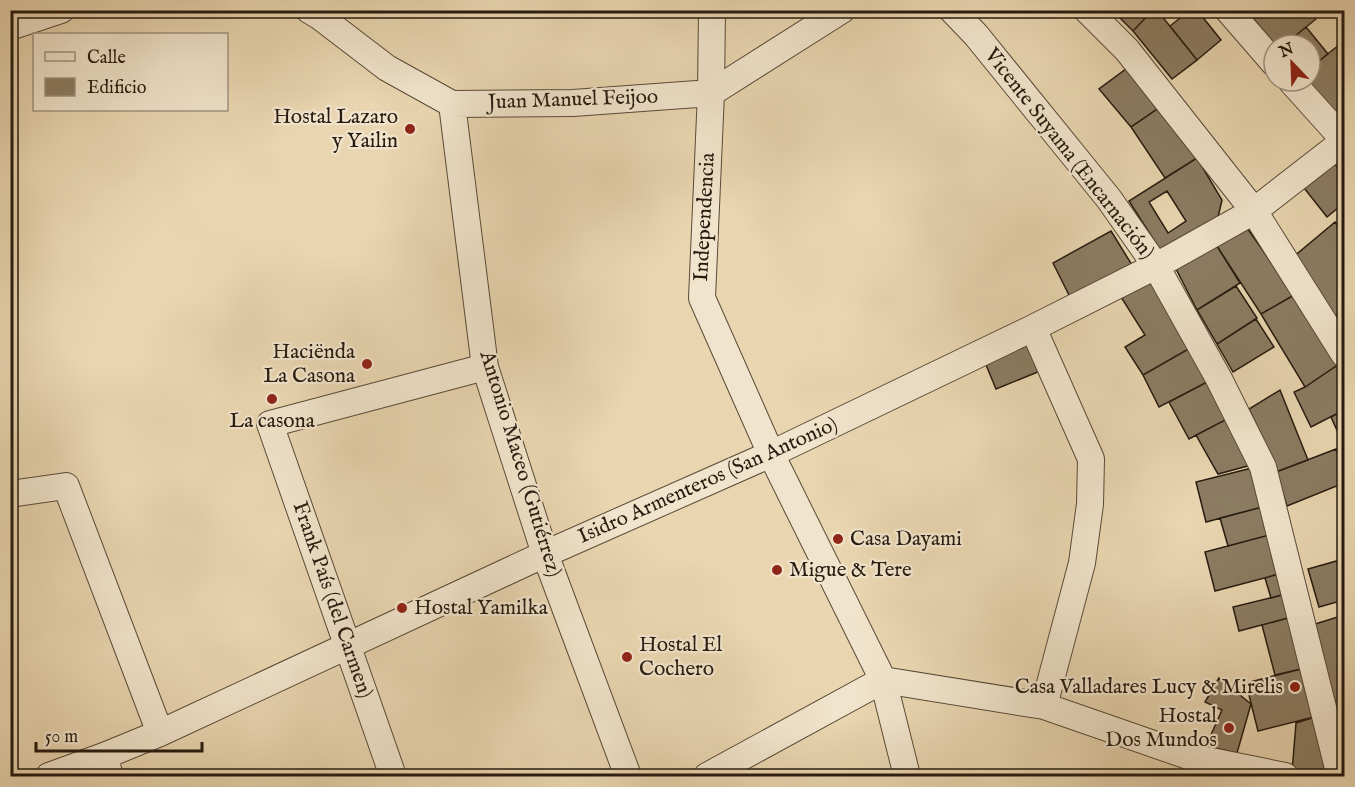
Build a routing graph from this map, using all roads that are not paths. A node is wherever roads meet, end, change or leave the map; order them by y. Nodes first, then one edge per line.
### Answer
1 (61, 10) edge
2 (309, 10) edge
3 (712, 10) edge
4 (842, 10) edge
5 (952, 10) edge
6 (1086, 10) edge
7 (1228, 10) edge
8 (10, 27) edge
9 (1262, 50) edge
10 (711, 93) junction
11 (1302, 93) edge
12 (452, 104) junction
13 (1344, 141) edge
14 (1254, 212) junction
15 (1156, 266) junction
16 (1033, 328) junction
17 (1344, 354) edge
18 (485, 367) junction
19 (771, 454) junction
20 (10, 494) edge
21 (545, 554) junction
22 (348, 647) junction
23 (883, 680) junction
24 (1044, 706) junction
25 (160, 733) junction
26 (107, 766) edge
27 (1189, 767) edge
28 (49, 777) edge
29 (393, 777) edge
30 (628, 777) edge
31 (707, 777) edge
32 (907, 777) edge
33 (1285, 777) edge
34 (1340, 777) edge

1 - 8 street
2 - 12 street, Juan Manuel Feijoo
3 - 10 street, Independencia
4 - 10 street, Juan Manuel Feijoo
5 - 15 street, Vicente Suyama (Encarnación)
6 - 14 street
7 - 9 street
10 - 12 street, Juan Manuel Feijoo
10 - 19 street, Independencia
11 - 13 street
12 - 18 street, Antonio Maceo (Gutiérrez)
13 - 14 street, Isidro Armenteros (San Antonio)
14 - 15 street, Isidro Armenteros (San Antonio)
14 - 17 street
15 - 16 street, Isidro Armenteros (San Antonio)
15 - 34 street, Vicente Suyama (Encarnación)
16 - 19 street, Isidro Armenteros (San Antonio)
16 - 24 street
18 - 21 street, Antonio Maceo (Gutiérrez)
18 - 22 street, Frank País (del Carmen)
19 - 21 street, Isidro Armenteros (San Antonio)
19 - 23 street, Independencia
20 - 25 street
21 - 22 street, Isidro Armenteros (San Antonio)
21 - 30 street, Antonio Maceo (Gutiérrez)
22 - 25 street, Isidro Armenteros (San Antonio)
22 - 29 street, Frank País (del Carmen)
23 - 24 street
23 - 31 street
23 - 32 street, Independencia
24 - 27 street
25 - 26 street, Isidro Armenteros (San Antonio)
26 - 28 street, Isidro Armenteros (San Antonio)
27 - 33 street

